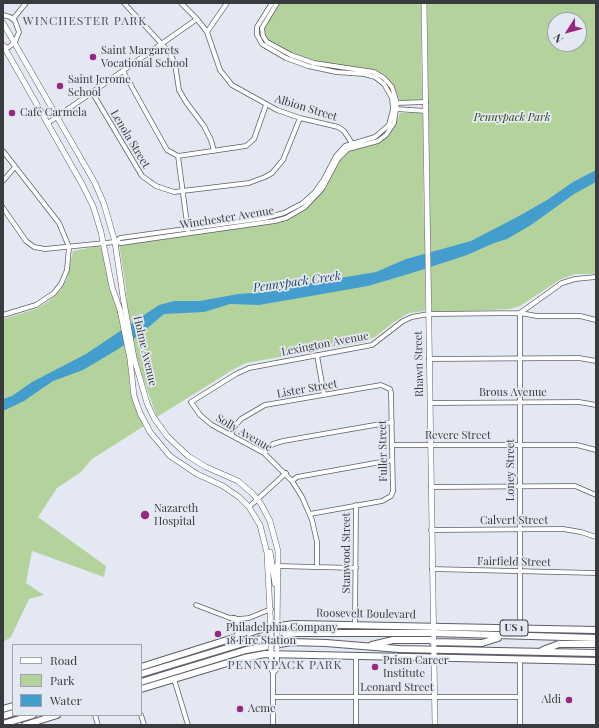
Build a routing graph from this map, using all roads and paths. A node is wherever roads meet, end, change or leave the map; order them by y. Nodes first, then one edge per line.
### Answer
1 (26, 3) edge
2 (124, 3) edge
3 (182, 3) edge
4 (227, 3) edge
5 (272, 3) edge
6 (277, 3) edge
7 (424, 3) edge
8 (3, 15) edge
9 (13, 19) junction
10 (197, 19) junction
11 (3, 22) edge
12 (206, 32) junction
13 (15, 42) junction
14 (163, 43) junction
15 (265, 43) junction
16 (4, 47) edge
17 (122, 71) junction
18 (92, 92) junction
19 (426, 102) junction
20 (395, 103) junction
21 (266, 105) junction
22 (395, 109) junction
23 (426, 111) junction
24 (58, 116) junction
25 (300, 118) junction
26 (48, 123) junction
27 (352, 145) junction
28 (3, 151) edge
29 (214, 151) junction
30 (178, 156) junction
31 (15, 167) junction
32 (92, 177) junction
33 (3, 181) edge
34 (82, 184) junction
35 (183, 192) junction
36 (3, 208) edge
37 (188, 231) junction
38 (115, 242) junction
39 (103, 244) junction
40 (69, 247) junction
41 (596, 277) edge
42 (520, 313) junction
43 (429, 314) junction
44 (3, 315) edge
45 (124, 316) junction
46 (596, 320) edge
47 (317, 355) junction
48 (132, 358) junction
49 (429, 359) junction
50 (520, 359) junction
51 (596, 361) edge
52 (324, 395) junction
53 (392, 397) joint
54 (191, 402) joint
55 (520, 402) junction
56 (430, 403) junction
57 (596, 406) edge
58 (392, 422) junction
59 (231, 435) junction
60 (392, 445) junction
61 (520, 445) junction
62 (430, 446) junction
63 (596, 450) edge
64 (264, 453) junction
65 (392, 460) junction
66 (286, 473) junction
67 (292, 481) junction
68 (520, 486) junction
69 (431, 487) junction
70 (596, 495) edge
71 (258, 499) junction
72 (356, 505) junction
73 (249, 507) junction
74 (310, 514) junction
75 (431, 530) junction
76 (520, 530) junction
77 (596, 537) edge
78 (273, 566) junction
79 (317, 567) junction
80 (356, 568) junction
81 (432, 569) junction
82 (520, 571) junction
83 (596, 573) edge
84 (196, 605) dead end
85 (271, 609) junction
86 (234, 619) junction
87 (355, 624) junction
88 (433, 626) junction
89 (495, 628) junction
90 (520, 628) junction
91 (274, 629) junction
92 (596, 630) edge
93 (433, 633) junction
94 (506, 636) junction
95 (522, 637) junction
96 (236, 638) junction
97 (596, 638) edge
98 (433, 641) junction
99 (596, 644) edge
100 (365, 646) junction
101 (433, 650) junction
102 (274, 651) junction
103 (519, 651) junction
104 (540, 651) junction
105 (596, 653) edge
106 (356, 655) junction
107 (433, 657) junction
108 (520, 659) junction
109 (546, 660) junction
110 (596, 661) edge
111 (142, 667) edge
112 (142, 674) edge
113 (174, 679) junction
114 (142, 682) edge
115 (142, 689) edge
116 (273, 697) junction
117 (356, 697) junction
118 (434, 697) junction
119 (520, 697) junction
120 (30, 716) edge
121 (37, 716) edge
122 (54, 716) edge
123 (3, 724) edge
124 (23, 725) edge
125 (188, 725) edge
126 (273, 725) edge
127 (356, 725) edge
128 (435, 725) edge
129 (520, 725) edge

1 - 9 street
2 - 14 street
3 - 10 street, Albion Street
4 - 12 street
5 - 15 street
6 - 15 street
7 - 19 main road, Rhawn Street
8 - 9 street
9 - 13 street
10 - 12 street, Albion Street
10 - 14 street
11 - 13 main road, Holme Avenue
12 - 21 street, Albion Street
13 - 16 street
13 - 24 main road, Holme Avenue
14 - 17 street
14 - 29 street
15 - 20 street, Winchester Avenue
16 - 26 main road, Holme Avenue
17 - 18 street
17 - 30 street
18 - 24 street
18 - 35 street, Lenola Street
19 - 20 street
19 - 23 main road, Rhawn Street
20 - 22 street, Winchester Avenue
21 - 25 street, Albion Street
21 - 29 street
22 - 23 street
22 - 27 street, Winchester Avenue
23 - 43 main road, Rhawn Street
24 - 26 street
24 - 32 main road, Holme Avenue
25 - 27 street, Albion Street
25 - 35 street, Lenola Street
26 - 34 main road, Holme Avenue
27 - 37 street, Winchester Avenue
28 - 31 street
29 - 30 street
30 - 35 street
31 - 33 street
31 - 40 street
32 - 34 main road
32 - 38 main road, Holme Avenue
34 - 39 main road, Holme Avenue
35 - 37 street
36 - 40 street, Winchester Avenue
37 - 38 street, Winchester Avenue
38 - 39 street, Winchester Avenue
38 - 45 main road, Holme Avenue
39 - 40 street, Winchester Avenue
39 - 45 main road, Holme Avenue
40 - 44 street
41 - 42 street
42 - 43 street, Lexington Avenue
42 - 46 street, Lexington Avenue
42 - 50 street, Loney Street
43 - 47 street, Lexington Avenue
43 - 49 main road, Rhawn Street
45 - 48 main road, Holme Avenue
47 - 52 street
47 - 54 street, Lexington Avenue
48 - 71 main road, Holme Avenue
48 - 73 main road, Holme Avenue
49 - 50 street
49 - 56 main road, Rhawn Street
50 - 51 street
50 - 55 street, Loney Street
52 - 53 street, Lister Street
52 - 59 street, Lister Street
53 - 58 street, Fuller Street
54 - 59 street, Solly Avenue
55 - 56 street, Brous Avenue
55 - 57 street, Brous Avenue
55 - 61 street, Loney Street
56 - 62 main road, Rhawn Street
58 - 60 street, Fuller Street
58 - 64 street
59 - 64 street, Solly Avenue
60 - 62 street, Revere Street
60 - 65 street, Fuller Street
61 - 62 street, Revere Street
61 - 63 street, Revere Street
61 - 68 street, Loney Street
62 - 69 main road, Rhawn Street
64 - 66 street, Solly Avenue
65 - 67 street
65 - 72 street, Fuller Street
66 - 67 street, Solly Avenue
66 - 71 street
67 - 74 street, Solly Avenue
68 - 69 street
68 - 70 street
68 - 76 street, Loney Street
69 - 75 main road, Rhawn Street
71 - 73 street
71 - 78 main road, Holme Avenue
72 - 74 street
72 - 80 street, Stanwood Street
73 - 78 main road, Holme Avenue
74 - 79 street, Solly Avenue
75 - 76 street, Calvert Street
75 - 81 main road, Rhawn Street
76 - 77 street, Calvert Street
76 - 82 street, Loney Street
78 - 79 street
78 - 85 main road, Holme Avenue
78 - 91 main road, Holme Avenue
79 - 80 street
80 - 87 street, Stanwood Street
81 - 82 street, Fairfield Street
81 - 88 main road, Rhawn Street
82 - 83 street, Fairfield Street
82 - 90 street, Loney Street
84 - 86 street
85 - 86 street
85 - 91 main road, Holme Avenue
86 - 96 highway
87 - 88 highway, Roosevelt Boulevard / US 1
87 - 91 highway, Roosevelt Boulevard / US 1
88 - 89 highway, Roosevelt Boulevard / US 1
88 - 93 main road, Rhawn Street
89 - 90 highway, Roosevelt Boulevard / US 1
89 - 95 highway
90 - 92 highway, Roosevelt Boulevard / US 1
91 - 96 highway, Roosevelt Boulevard / US 1
91 - 102 main road, Holme Avenue, bridge
93 - 94 highway, Roosevelt Boulevard / US 1
93 - 98 main road, Rhawn Street
93 - 112 highway, Roosevelt Boulevard / US 1
94 - 95 highway, Roosevelt Boulevard / US 1
94 - 98 highway
95 - 97 highway, Roosevelt Boulevard / US 1
96 - 111 highway, Roosevelt Boulevard / US 1
98 - 100 highway
98 - 101 main road, Rhawn Street
99 - 104 highway
100 - 101 highway, US 1
100 - 114 highway, US 1
101 - 103 highway, US 1
101 - 107 main road, Rhawn Street
102 - 106 highway
102 - 113 highway
102 - 116 street
103 - 104 highway, US 1
103 - 109 highway
104 - 105 highway, US 1
106 - 107 highway
106 - 117 street
107 - 108 highway
107 - 118 main road, Rhawn Street
108 - 109 highway
108 - 119 street
109 - 110 highway
113 - 115 highway
113 - 125 street
116 - 117 street, Leonard Street
116 - 126 street
117 - 118 street, Leonard Street
117 - 127 street
118 - 119 street, Leonard Street
118 - 128 main road, Rhawn Street
119 - 129 street
120 - 123 highway
121 - 124 highway
122 - 124 highway

